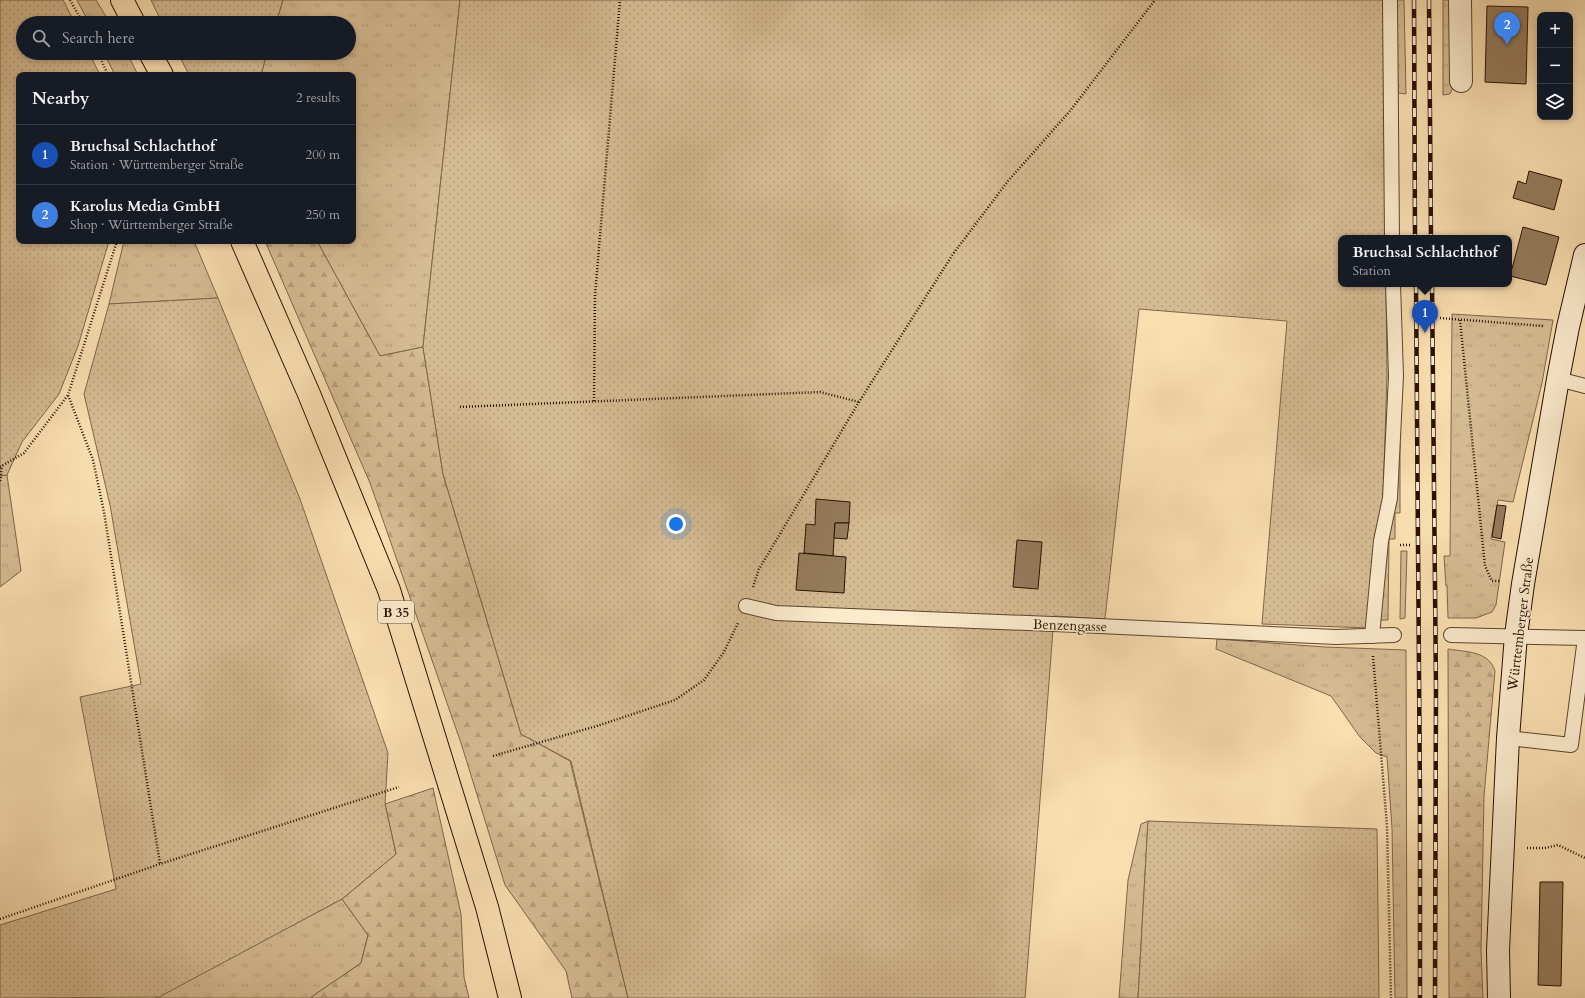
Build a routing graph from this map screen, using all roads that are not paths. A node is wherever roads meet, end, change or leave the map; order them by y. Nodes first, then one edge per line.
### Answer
1 (122, 0) edge
2 (1390, 0) edge
3 (1460, 0) edge
4 (130, 16) edge
5 (154, 60) edge
6 (160, 72) edge
7 (1461, 81) dead end
8 (1392, 235) edge
9 (243, 244) edge
10 (1585, 255) edge
11 (1393, 287) edge
12 (1558, 379) junction
13 (1585, 386) edge
14 (746, 606) road end
15 (1394, 635) dead end
16 (1451, 635) dead end
17 (1516, 635) junction
18 (1372, 636) junction
19 (1585, 638) edge
20 (1508, 738) junction
21 (510, 998) edge
22 (1499, 998) edge

1 - 4 main road
2 - 8 lane
3 - 7 main road
5 - 6 main road
9 - 21 main road, B 35
10 - 12 main road, Württemberger Straße
11 - 18 lane
12 - 13 lane
12 - 17 main road, Württemberger Straße
14 - 18 lane, Benzengasse
15 - 18 lane, Benzengasse
16 - 17 lane
17 - 19 lane
17 - 20 main road, Württemberger Straße
19 - 20 lane
20 - 22 main road, Württemberger Straße

